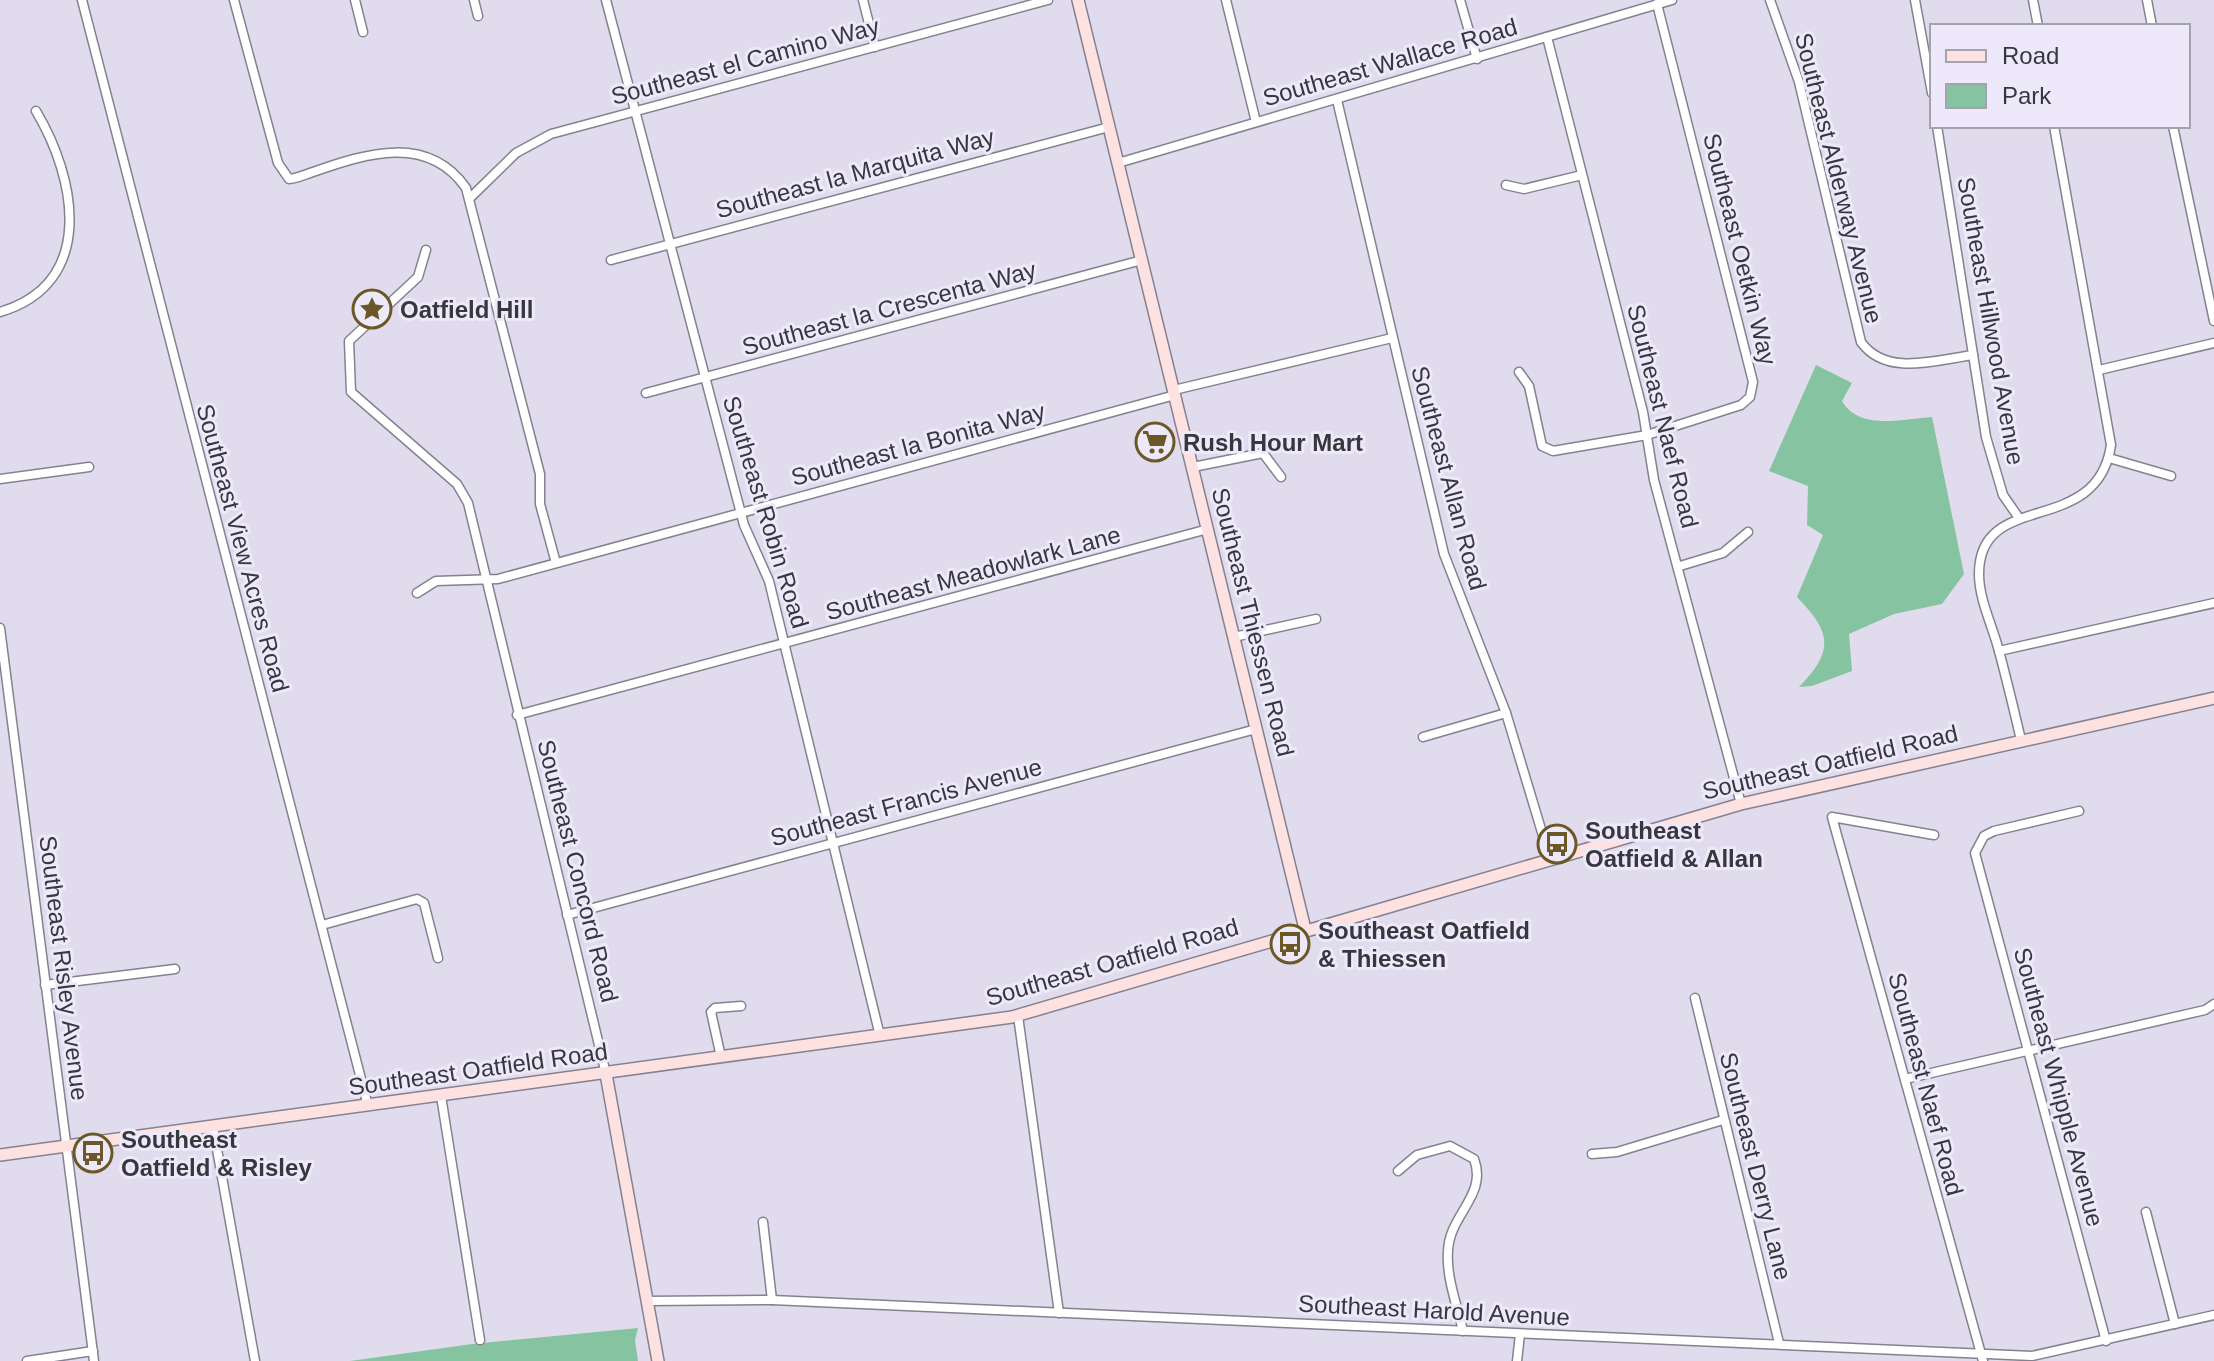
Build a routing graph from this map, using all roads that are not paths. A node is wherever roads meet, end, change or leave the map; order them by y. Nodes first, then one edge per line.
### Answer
1 (82, 0) edge
2 (234, 0) edge
3 (355, 0) edge
4 (474, 0) edge
5 (606, 0) edge
6 (863, 0) edge
7 (1048, 0) edge
8 (1078, 0) edge
9 (1226, 0) edge
10 (1460, 0) edge
11 (1672, 0) edge
12 (1770, 0) edge
13 (1915, 0) edge
14 (2033, 0) edge
15 (2147, 0) edge
16 (1657, 4) junction
17 (478, 16) dead end
18 (2038, 24) edge
19 (2152, 24) edge
20 (363, 32) dead end
21 (1547, 37) junction
22 (875, 47) junction
23 (1477, 59) junction
24 (1930, 82) edge
25 (1337, 100) junction
26 (36, 111) dead end
27 (636, 111) junction
28 (1256, 122) junction
29 (1109, 127) junction
30 (1937, 128) edge
31 (2054, 128) edge
32 (2173, 128) edge
33 (1118, 163) junction
34 (1582, 175) junction
35 (1506, 185) dead end
36 (471, 197) junction
37 (668, 243) junction
38 (426, 250) dead end
39 (611, 260) dead end
40 (1142, 260) junction
41 (0, 312) edge
42 (2214, 321) edge
43 (1392, 338) junction
44 (2214, 343) edge
45 (1973, 355) junction
46 (2099, 370) junction
47 (1519, 372) dead end
48 (705, 378) junction
49 (646, 393) dead end
50 (1174, 393) junction
51 (1647, 435) junction
52 (2109, 458) junction
53 (89, 467) dead end
54 (1193, 467) junction
55 (2171, 476) dead end
56 (1281, 477) dead end
57 (0, 479) edge
58 (741, 513) junction
59 (2019, 518) junction
60 (1208, 529) junction
61 (1748, 532) dead end
62 (556, 563) junction
63 (1680, 566) junction
64 (486, 581) junction
65 (417, 593) dead end
66 (2214, 603) edge
67 (1316, 619) dead end
68 (0, 628) edge
69 (1234, 637) junction
70 (785, 645) junction
71 (1999, 651) junction
72 (2214, 698) edge
73 (5, 706) edge
74 (1506, 713) junction
75 (517, 715) junction
76 (1256, 729) junction
77 (1423, 737) dead end
78 (2021, 740) junction
79 (1741, 804) junction
80 (2079, 811) dead end
81 (1934, 835) dead end
82 (833, 842) junction
83 (1550, 859) junction
84 (567, 915) junction
85 (322, 925) junction
86 (1305, 929) junction
87 (438, 958) dead end
88 (175, 969) dead end
89 (45, 985) junction
90 (1695, 998) dead end
91 (2214, 1004) edge
92 (741, 1006) dead end
93 (1018, 1016) junction
94 (880, 1036) junction
95 (2030, 1050) junction
96 (721, 1057) junction
97 (606, 1074) junction
98 (1905, 1079) junction
99 (441, 1096) junction
100 (368, 1106) junction
101 (1723, 1120) junction
102 (213, 1127) junction
103 (66, 1146) junction
104 (1592, 1154) dead end
105 (0, 1155) edge
106 (1398, 1171) dead end
107 (2146, 1212) dead end
108 (763, 1222) dead end
109 (772, 1300) junction
110 (647, 1301) junction
111 (1059, 1313) junction
112 (2214, 1315) edge
113 (2175, 1324) junction
114 (1463, 1331) junction
115 (1520, 1334) junction
116 (480, 1340) dead end
117 (2106, 1341) junction
118 (1779, 1343) junction
119 (93, 1356) edge
120 (1982, 1358) edge
121 (27, 1361) edge
122 (255, 1361) edge
123 (658, 1361) edge
124 (1517, 1361) edge

1 - 85 street, Southeast View Acres Road
2 - 36 street
3 - 20 street
4 - 17 street
5 - 27 street, Southeast Robin Road
6 - 22 street
7 - 22 street, Southeast el Camino Way
8 - 29 main road, Southeast Thiessen Road
9 - 28 street
10 - 23 street
11 - 16 street, Southeast Wallace Road
12 - 45 street, Southeast Alderway Avenue
13 - 24 street
14 - 18 street
15 - 19 street
16 - 21 street, Southeast Wallace Road
16 - 51 street, Southeast Oetkin Way
21 - 23 street, Southeast Wallace Road
21 - 34 street, Southeast Naef Road
22 - 27 street, Southeast el Camino Way
23 - 25 street, Southeast Wallace Road
25 - 28 street, Southeast Wallace Road
25 - 43 street, Southeast Allan Road
26 - 41 street
27 - 36 street, Southeast el Camino Way
27 - 37 street, Southeast Robin Road
28 - 33 street, Southeast Wallace Road
29 - 33 main road, Southeast Thiessen Road
29 - 37 street, Southeast la Marquita Way
30 - 45 street, Southeast Hillwood Avenue
31 - 46 street
32 - 42 street
33 - 40 main road, Southeast Thiessen Road
34 - 35 street
34 - 51 street, Southeast Naef Road
36 - 62 street
37 - 39 street, Southeast la Marquita Way
37 - 48 street, Southeast Robin Road
38 - 64 street, Southeast Concord Road
40 - 48 street, Southeast la Crescenta Way
40 - 50 main road, Southeast Thiessen Road
43 - 50 street, Southeast la Bonita Way
43 - 74 street, Southeast Allan Road
44 - 46 street
45 - 59 street, Southeast Hillwood Avenue
46 - 52 street
47 - 51 street, Southeast Oetkin Way
48 - 49 street, Southeast la Crescenta Way
48 - 58 street, Southeast Robin Road
50 - 54 main road, Southeast Thiessen Road
50 - 58 street, Southeast la Bonita Way
51 - 63 street, Southeast Naef Road
52 - 55 street
52 - 59 street
53 - 57 street
54 - 56 street
54 - 60 main road, Southeast Thiessen Road
58 - 62 street, Southeast la Bonita Way
58 - 70 street, Southeast Robin Road
59 - 71 street
60 - 69 main road, Southeast Thiessen Road
60 - 70 street, Southeast Meadowlark Lane
61 - 63 street
62 - 64 street, Southeast la Bonita Way
63 - 79 street, Southeast Naef Road
64 - 65 street, Southeast la Bonita Way
64 - 75 street, Southeast Concord Road
66 - 71 street
67 - 69 street
68 - 73 street, Southeast Risley Avenue
69 - 76 main road, Southeast Thiessen Road
70 - 75 street, Southeast Meadowlark Lane
70 - 82 street, Southeast Robin Road
71 - 78 street
72 - 78 main road, Southeast Oatfield Road
73 - 89 street, Southeast Risley Avenue
74 - 77 street
74 - 83 street, Southeast Allan Road
75 - 84 street, Southeast Concord Road
76 - 82 street, Southeast Francis Avenue
76 - 86 main road, Southeast Thiessen Road
78 - 79 main road, Southeast Oatfield Road
79 - 83 main road, Southeast Oatfield Road
80 - 95 street, Southeast Whipple Avenue
81 - 98 street, Southeast Naef Road
82 - 84 street, Southeast Francis Avenue
82 - 94 street, Southeast Robin Road
83 - 86 main road, Southeast Oatfield Road
84 - 97 street, Southeast Concord Road
85 - 87 street
85 - 100 street, Southeast View Acres Road
86 - 93 main road, Southeast Oatfield Road
88 - 89 street
89 - 103 street, Southeast Risley Avenue
90 - 101 street, Southeast Derry Lane
91 - 95 street
92 - 96 street
93 - 94 main road, Southeast Oatfield Road
93 - 111 street
94 - 96 main road, Southeast Oatfield Road
95 - 98 street
95 - 117 street, Southeast Whipple Avenue
96 - 97 main road, Southeast Oatfield Road
97 - 99 main road, Southeast Oatfield Road
97 - 110 main road, Southeast Concord Road
98 - 120 street, Southeast Naef Road
99 - 100 main road, Southeast Oatfield Road
99 - 116 street
100 - 102 main road, Southeast Oatfield Road
101 - 104 street
101 - 118 street, Southeast Derry Lane
102 - 103 main road, Southeast Oatfield Road
102 - 122 street
103 - 105 main road, Southeast Oatfield Road
103 - 119 street, Southeast Risley Avenue
106 - 114 street
107 - 113 street
108 - 109 street
109 - 110 street, Southeast Harold Avenue
109 - 111 street, Southeast Harold Avenue
110 - 123 main road, Southeast Concord Road
111 - 114 street, Southeast Harold Avenue
112 - 113 street, Southeast Harold Avenue
113 - 117 street, Southeast Harold Avenue
114 - 115 street, Southeast Harold Avenue
115 - 118 street, Southeast Harold Avenue
115 - 124 street
117 - 120 street, Southeast Harold Avenue
118 - 120 street, Southeast Harold Avenue
119 - 121 street

